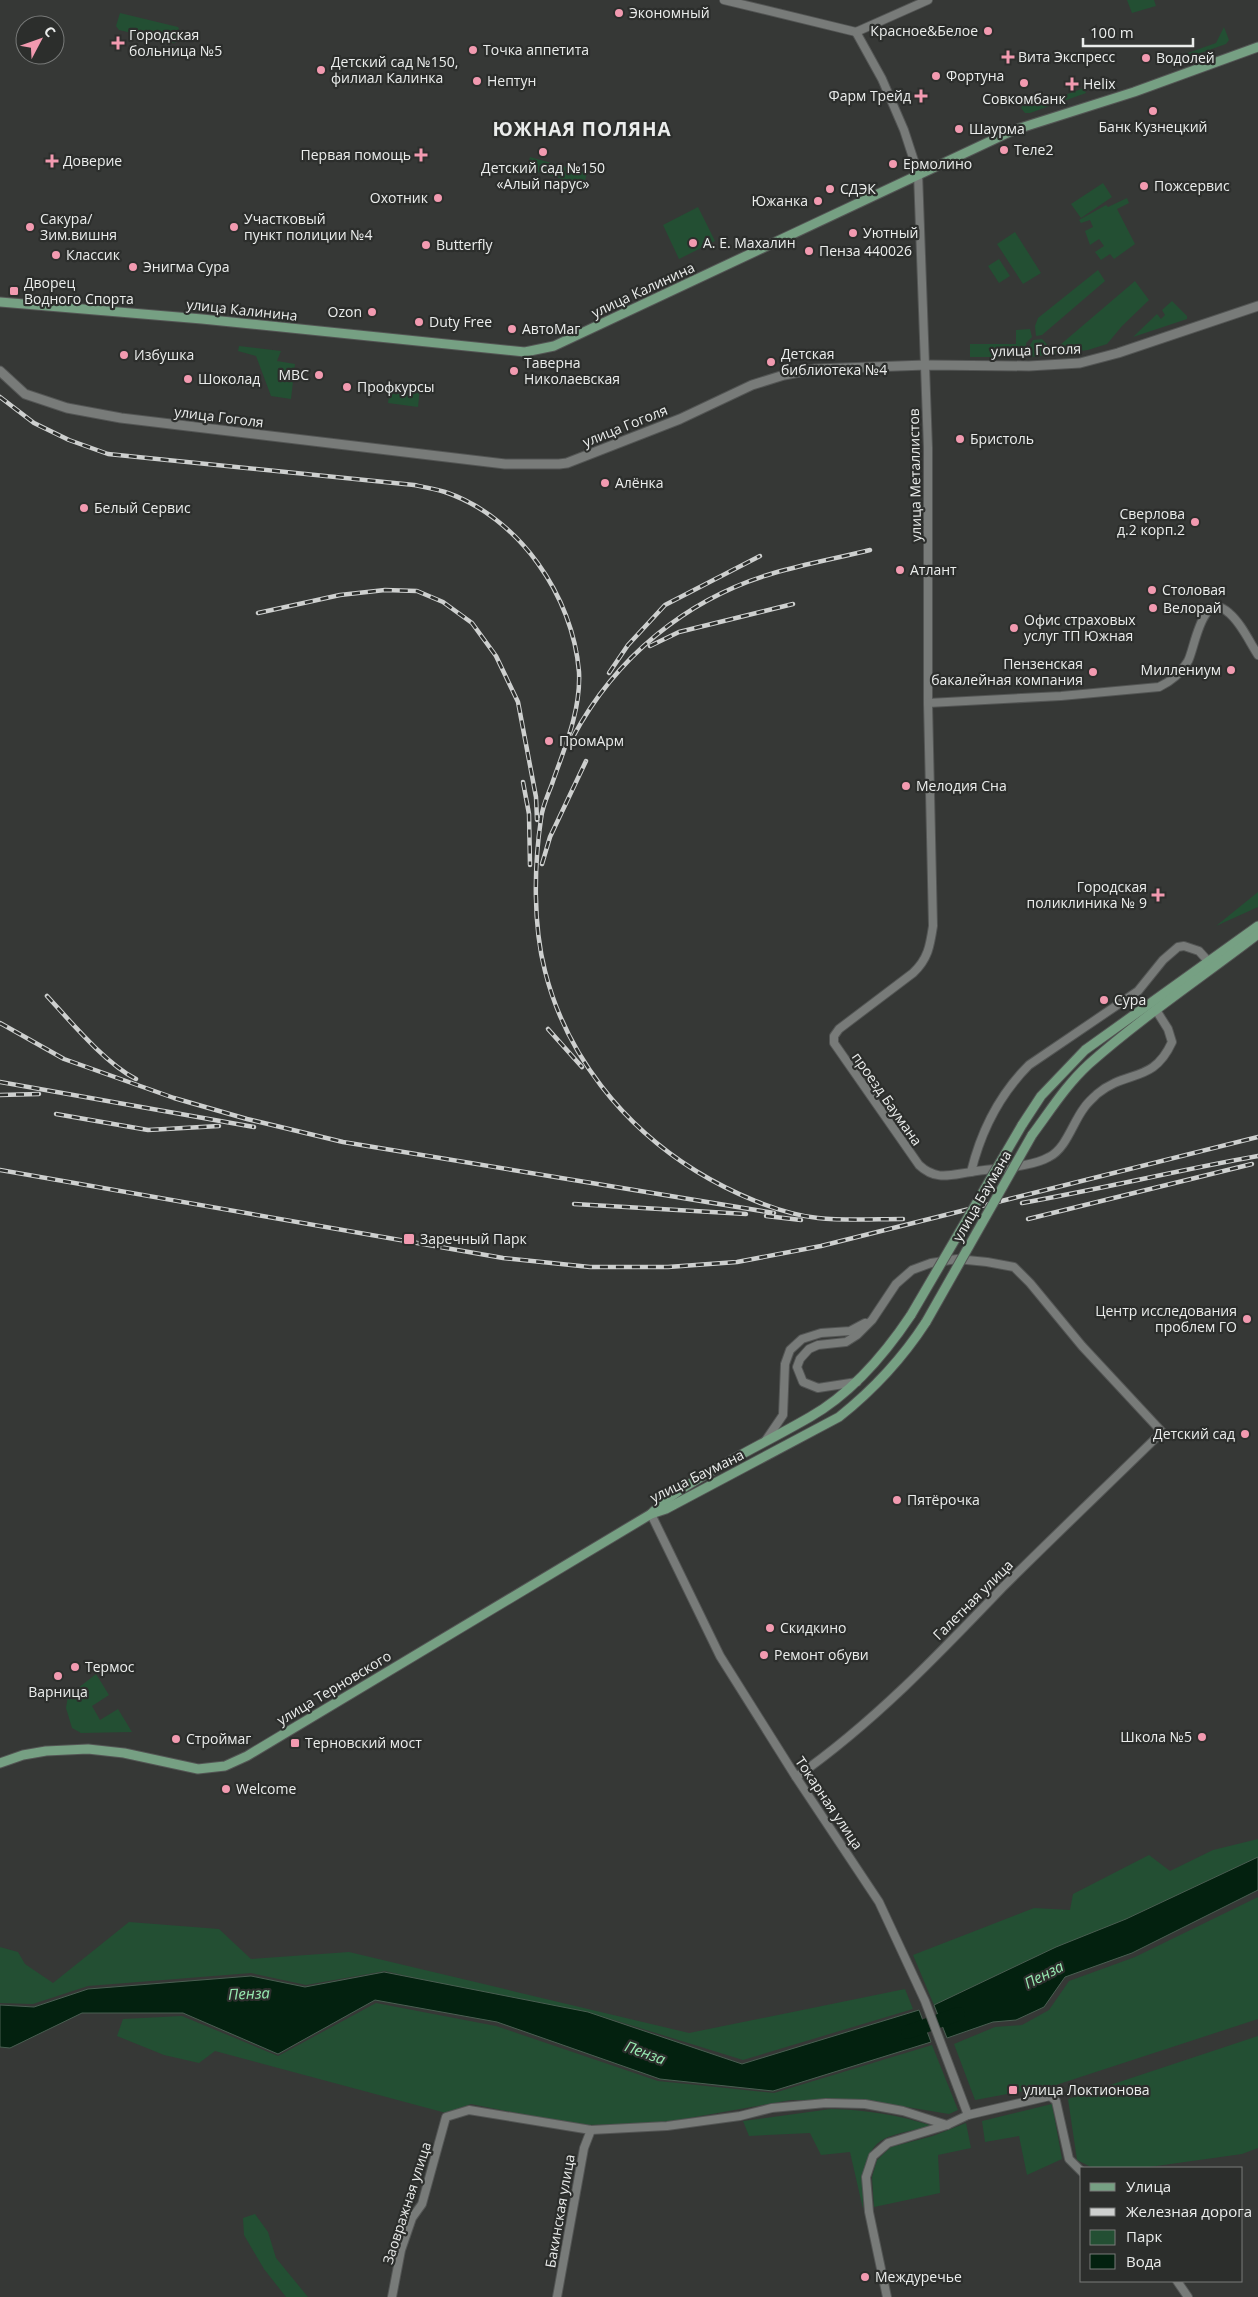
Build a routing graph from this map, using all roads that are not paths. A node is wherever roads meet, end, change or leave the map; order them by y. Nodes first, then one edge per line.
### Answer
1 (724, 0) edge
2 (928, 0) edge
3 (856, 32) junction
4 (1258, 47) edge
5 (918, 173) junction
6 (0, 302) edge
7 (1258, 306) edge
8 (926, 365) junction
9 (0, 371) edge
10 (1258, 655) edge
11 (928, 703) junction
12 (1258, 926) edge
13 (1258, 934) edge
14 (1208, 961) junction
15 (1156, 1010) junction
16 (834, 1036) joint
17 (971, 1172) junction
18 (872, 1320) junction
19 (857, 1382) junction
20 (766, 1440) junction
21 (651, 1514) junction
22 (0, 1763) edge
23 (796, 1777) junction
24 (968, 2115) junction
25 (947, 2125) junction
26 (591, 2130) junction
27 (1080, 2170) edge
28 (1178, 2282) edge
29 (392, 2297) edge
30 (557, 2297) edge
31 (887, 2297) edge
32 (1188, 2297) edge

1 - 3 street
2 - 3 street
3 - 5 street, улица Металлистов
4 - 5 main road, улица Калинина
5 - 6 main road, улица Калинина
5 - 8 street, улица Металлистов
7 - 8 main road, улица Гоголя
8 - 9 main road, улица Гоголя
8 - 11 street, улица Металлистов
10 - 11 street
11 - 16 street, улица Металлистов
12 - 14 main road, улица Баумана
13 - 15 main road, улица Баумана
14 - 17 street
14 - 19 main road, улица Баумана, bridge
15 - 17 street
15 - 21 main road, улица Баумана, bridge
16 - 17 street, проезд Баумана
18 - 19 street
18 - 20 street
18 - 23 street, Галетная улица
19 - 20 main road, улица Баумана
20 - 21 main road, улица Баумана
21 - 22 main road, улица Терновского
21 - 23 street, Токарная улица
23 - 24 street, Токарная улица
24 - 25 street
24 - 27 street
25 - 26 street
25 - 31 street
26 - 29 street, Заовражная улица
26 - 30 street, Бакинская улица
28 - 32 street

